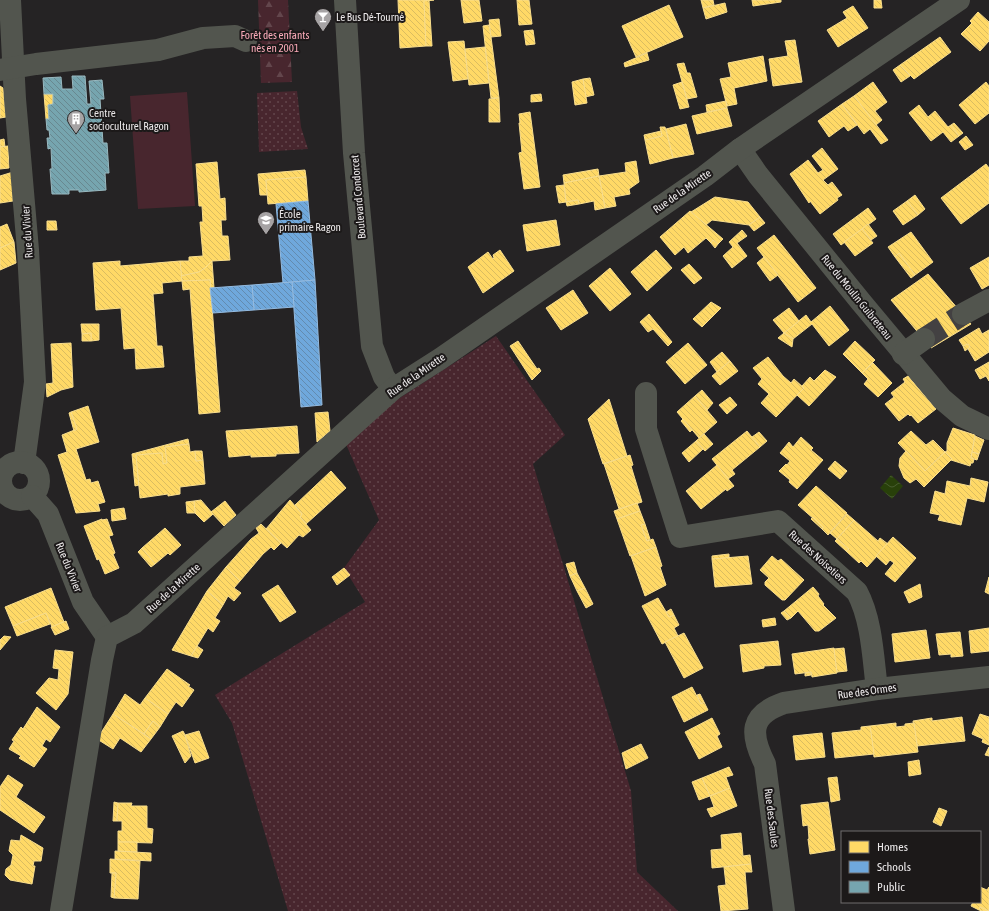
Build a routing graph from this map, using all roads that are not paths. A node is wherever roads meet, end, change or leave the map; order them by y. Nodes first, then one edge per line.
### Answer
1 (10, 0) edge
2 (344, 0) edge
3 (959, 0) edge
4 (246, 41) dead end
5 (7, 69) edge
6 (740, 149) junction
7 (989, 300) edge
8 (963, 314) tunnel mouth
9 (924, 339) tunnel mouth
10 (903, 354) junction
11 (393, 389) junction
12 (646, 393) dead end
13 (989, 429) edge
14 (24, 463) junction
15 (2, 492) edge
16 (32, 496) junction
17 (107, 637) junction
18 (989, 677) edge
19 (877, 689) junction
20 (755, 727) joint
21 (61, 911) edge
22 (784, 911) edge

1 - 5 street, Rue du Vivier
2 - 11 street, Boulevard Condorcet
3 - 6 street, Rue de la Mirette
4 - 5 street
5 - 14 street, Rue du Vivier
6 - 10 street, Rue du Moulin Guibreteau
6 - 11 street, Rue de la Mirette
7 - 8 street
9 - 10 street
10 - 13 street, Rue du Moulin Guibreteau
11 - 17 street, Rue de la Mirette
12 - 19 street, Rue des Noisetiers
14 - 15 street
14 - 16 street
15 - 16 street
16 - 17 street, Rue du Vivier
17 - 21 street
18 - 19 street, Rue des Ormes
19 - 20 street, Rue des Ormes
20 - 22 street, Rue des Saules

